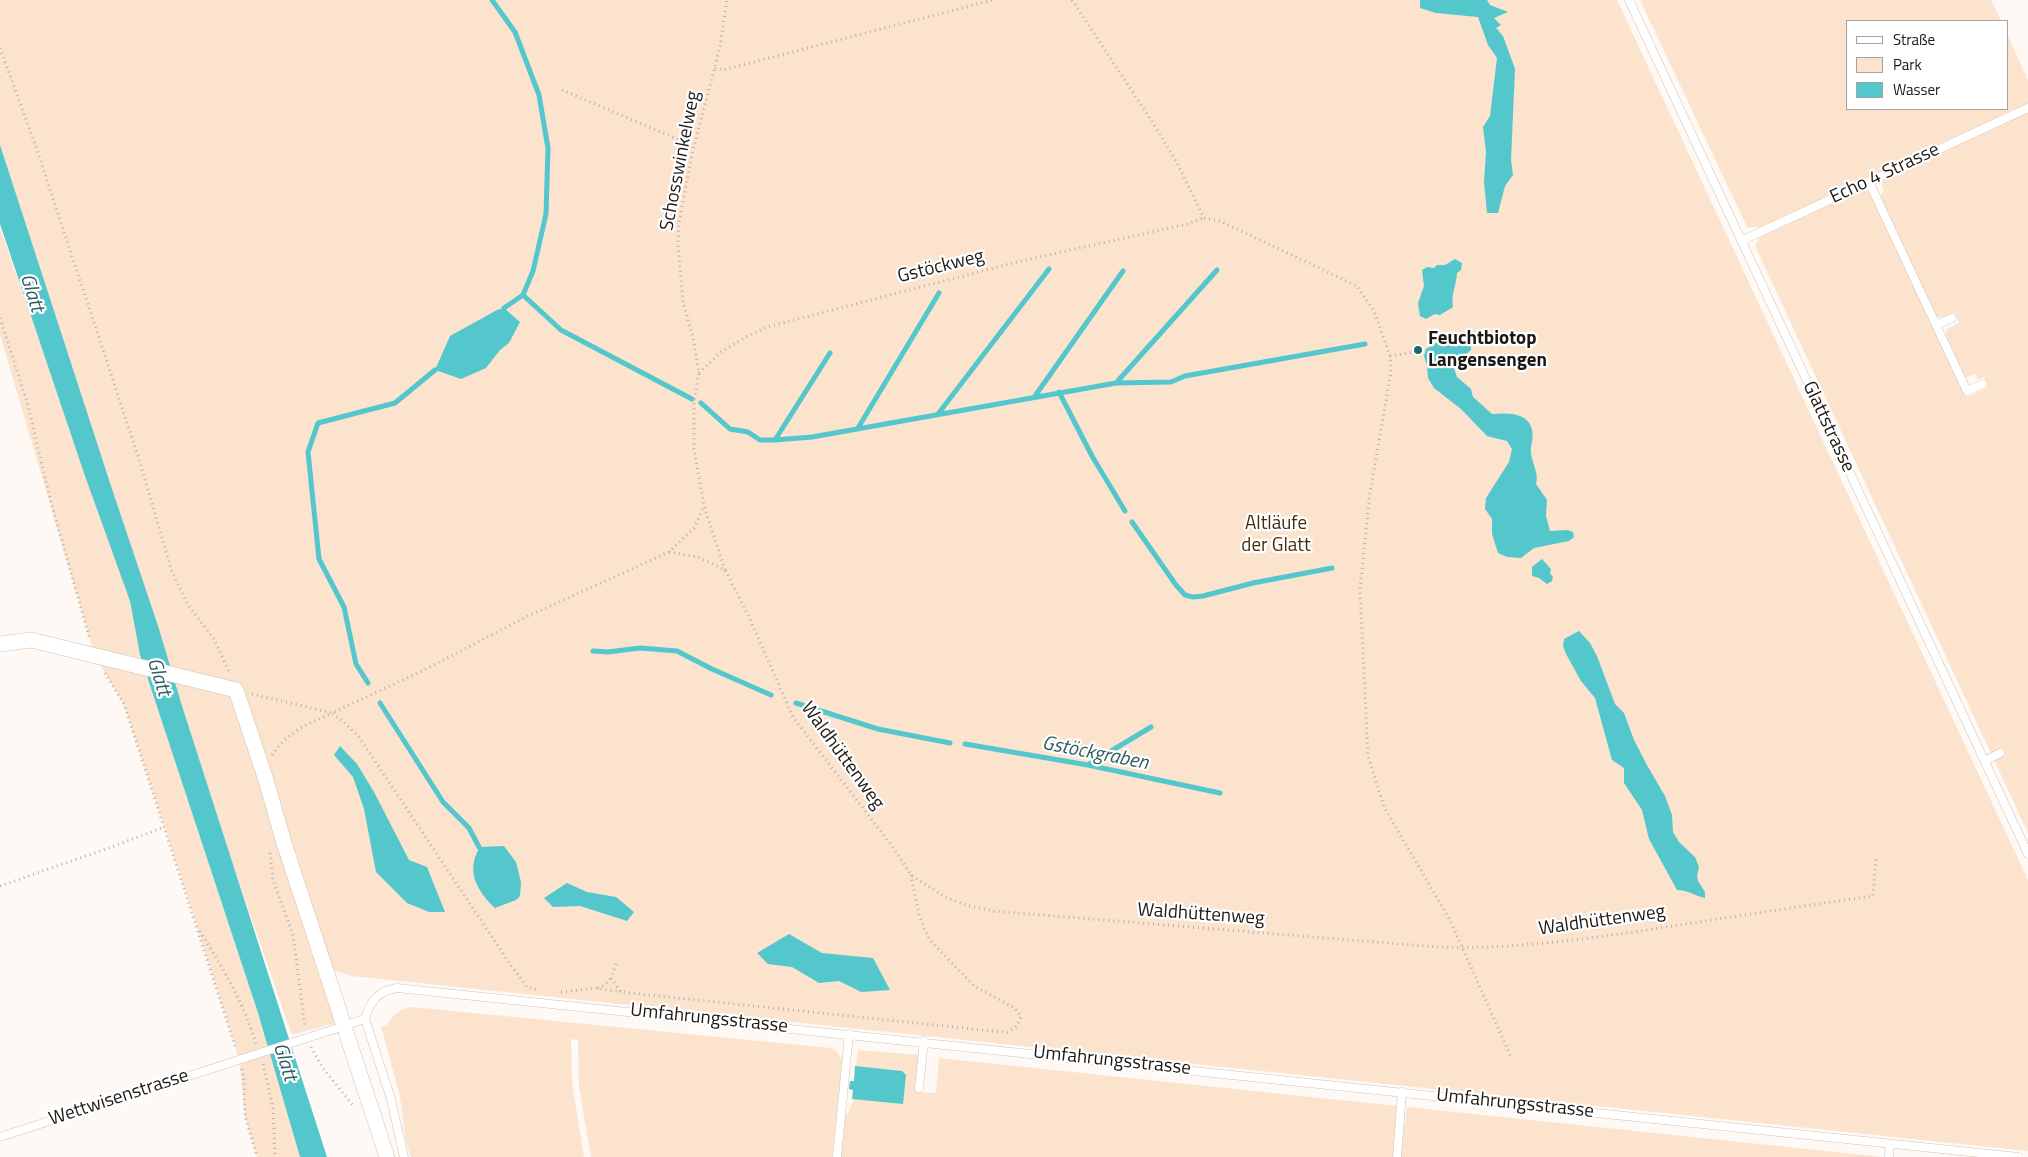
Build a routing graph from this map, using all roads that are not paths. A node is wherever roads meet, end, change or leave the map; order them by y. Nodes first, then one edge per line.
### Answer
1 (1629, 0) edge
2 (2028, 108) edge
3 (1869, 182) junction
4 (1741, 240) junction
5 (1952, 318) dead end
6 (1936, 325) junction
7 (1983, 384) dead end
8 (0, 644) edge
9 (2000, 753) dead end
10 (1985, 761) junction
11 (2028, 854) edge
12 (365, 1019) junction
13 (341, 1026) junction
14 (849, 1034) junction
15 (924, 1041) junction
16 (919, 1088) dead end
17 (1402, 1092) junction
18 (0, 1137) edge
19 (1890, 1144) junction
20 (387, 1157) edge
21 (404, 1157) edge
22 (837, 1157) edge
23 (1397, 1157) edge
24 (1889, 1157) edge
25 (2018, 1157) edge

1 - 4 lane, Glattstrasse
2 - 3 lane, Echo 4 Strasse
3 - 4 lane, Echo 4 Strasse
3 - 6 lane
4 - 10 lane, Glattstrasse
5 - 6 lane
6 - 7 lane
8 - 13 street
9 - 10 lane
10 - 11 lane, Glattstrasse
12 - 13 lane, Wettwisenstrasse
12 - 14 lane, Umfahrungsstrasse
12 - 21 lane
13 - 18 lane, Wettwisenstrasse, bridge
13 - 20 street
14 - 15 lane, Umfahrungsstrasse
14 - 22 lane
15 - 16 lane
15 - 17 lane, Umfahrungsstrasse
17 - 19 lane, Umfahrungsstrasse
17 - 23 lane
19 - 24 lane
19 - 25 lane, Umfahrungsstrasse

